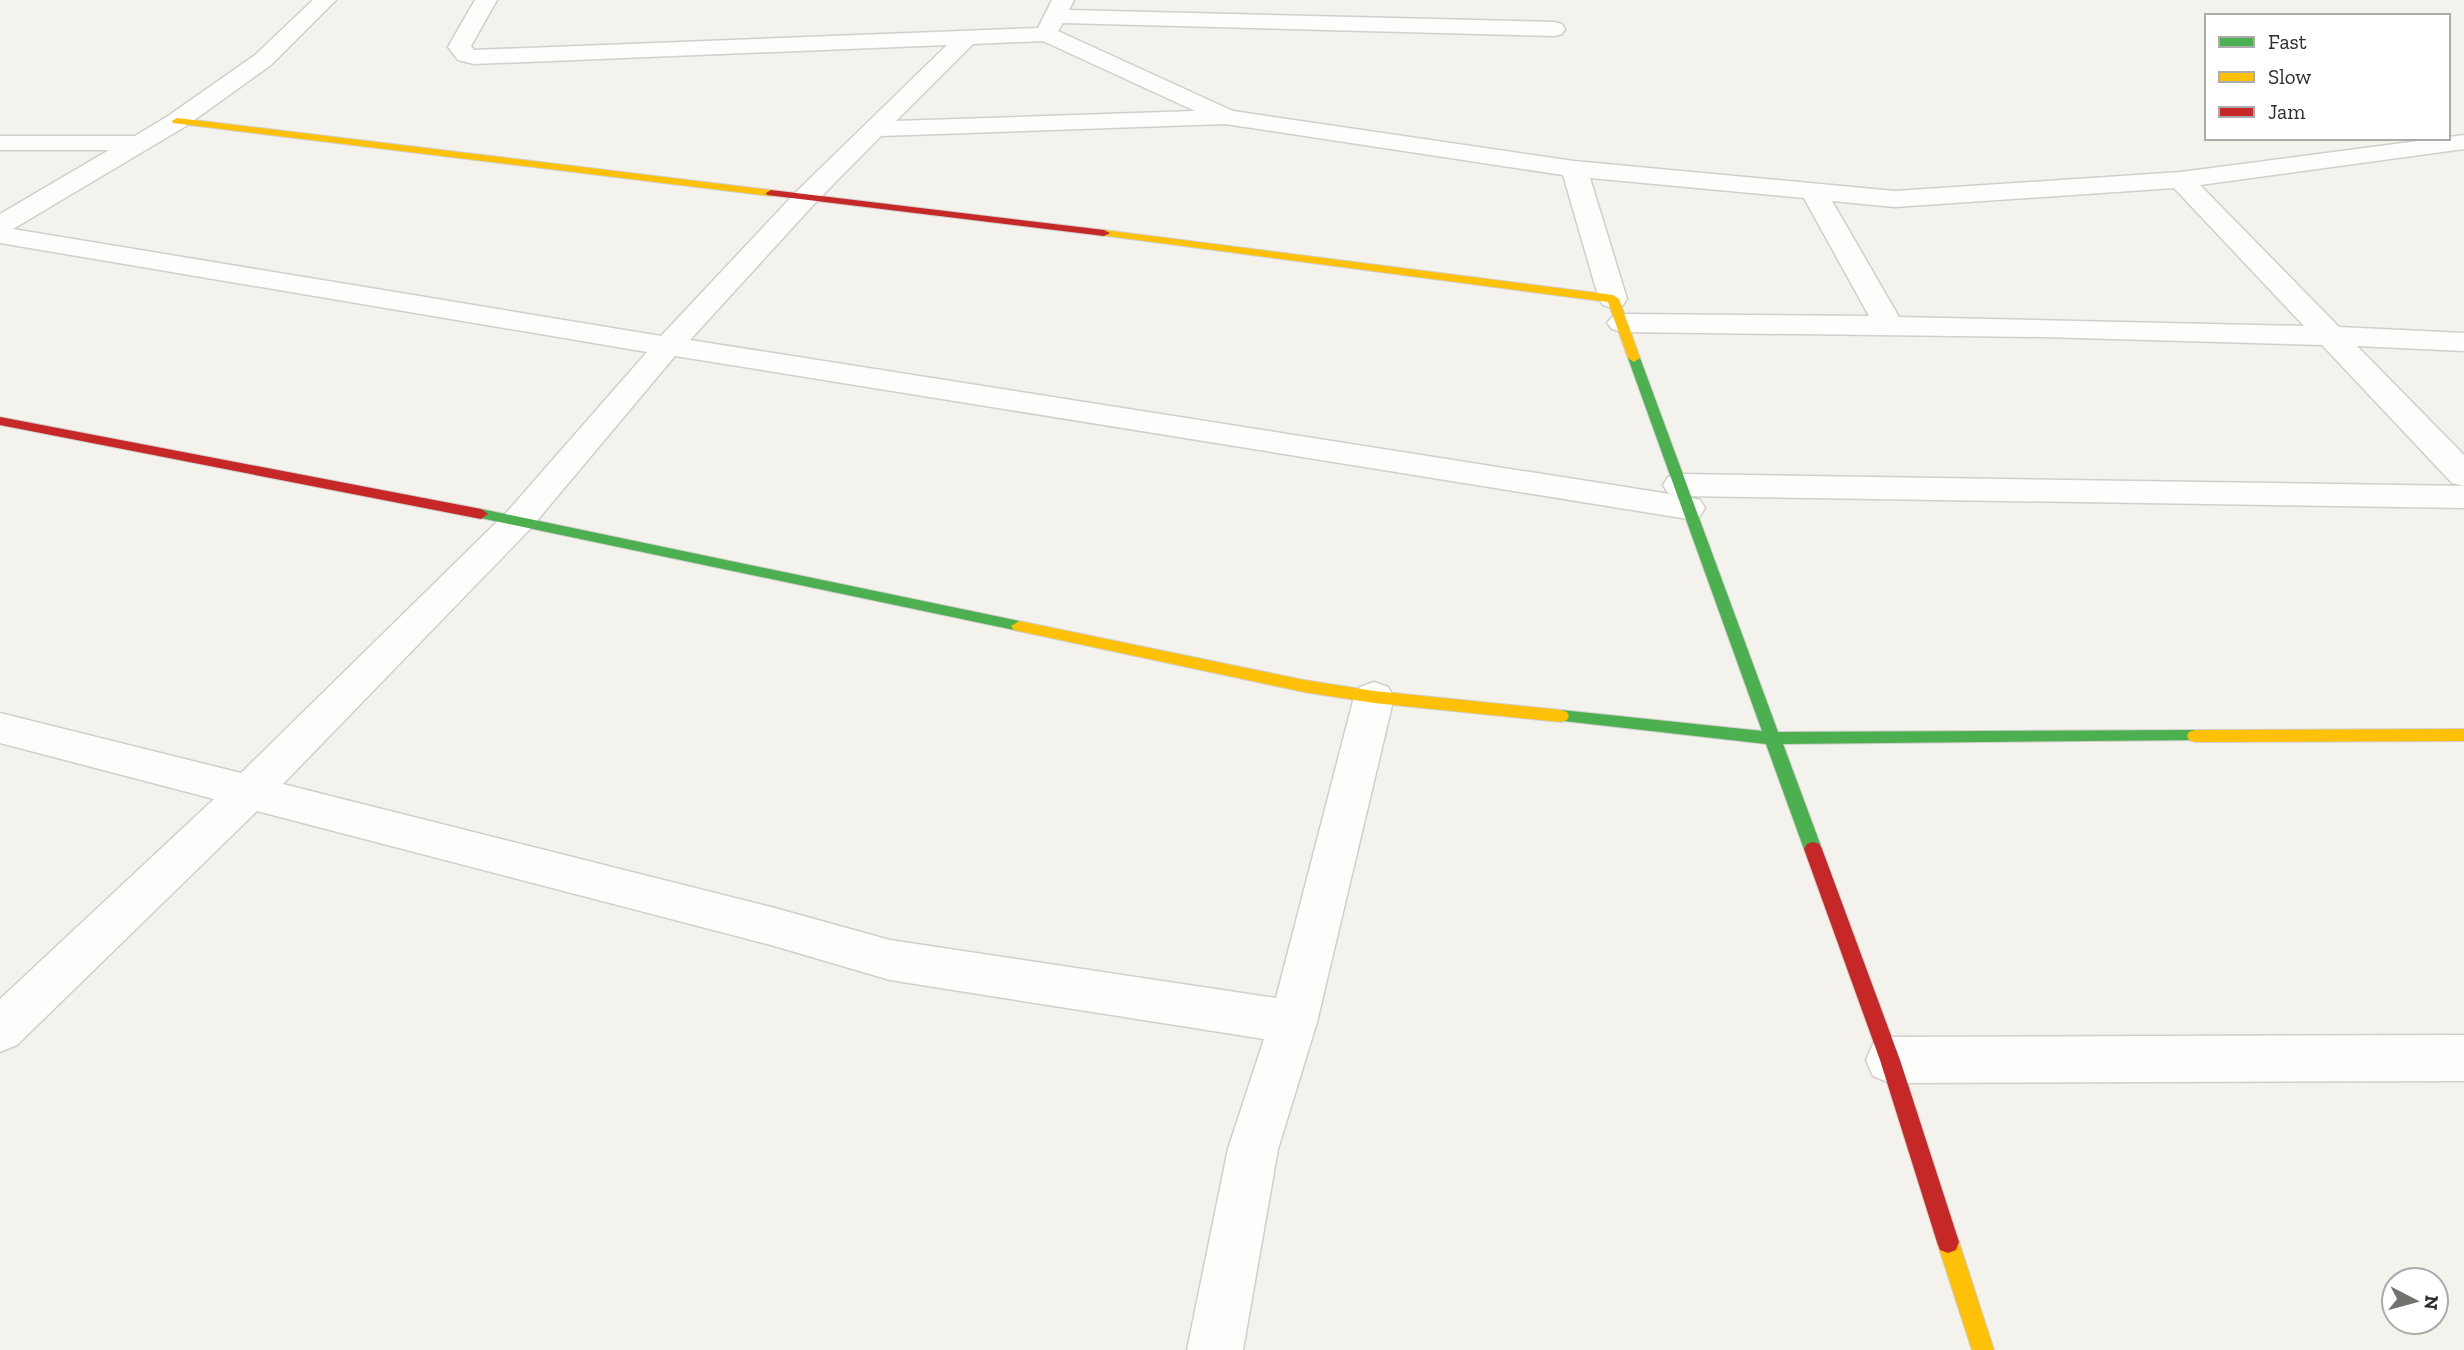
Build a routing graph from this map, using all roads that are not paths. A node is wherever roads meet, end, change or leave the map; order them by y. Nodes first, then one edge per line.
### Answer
1 (325, 0) edge
2 (486, 0) edge
3 (1054, 17) edge
4 (1554, 29) dead end
5 (967, 37) junction
6 (1227, 117) junction
7 (177, 121) junction
8 (874, 129) junction
9 (2464, 142) edge
10 (0, 143) edge
11 (138, 143) junction
12 (1574, 169) junction
13 (2181, 180) junction
14 (1814, 191) junction
15 (807, 196) junction
16 (0, 225) edge
17 (0, 235) edge
18 (1618, 311) junction
19 (1889, 325) junction
20 (2329, 334) junction
21 (2464, 342) edge
22 (668, 346) junction
23 (0, 421) edge
24 (2464, 475) edge
25 (1684, 496) junction
26 (2464, 496) edge
27 (518, 521) junction
28 (1374, 697) junction
29 (0, 728) edge
30 (2464, 735) edge
31 (1771, 738) junction
32 (248, 792) junction
33 (1293, 1022) junction
34 (0, 1030) edge
35 (2464, 1058) edge
36 (1890, 1060) junction
37 (1215, 1350) edge
38 (1983, 1350) edge

1 - 7 street
2 - 5 street
3 - 4 street
3 - 5 street
3 - 6 street
5 - 8 street
6 - 8 street
6 - 12 street
7 - 11 street
7 - 15 street
8 - 15 street
9 - 13 street
10 - 11 street
11 - 16 street
12 - 14 street
12 - 18 street
13 - 14 street
13 - 20 street
14 - 19 street
15 - 18 street
15 - 22 street
17 - 22 street
18 - 19 street
18 - 25 street
19 - 20 street
20 - 21 street
20 - 24 street
22 - 25 street
22 - 27 street
23 - 27 street
25 - 26 street
25 - 31 street
27 - 28 street
27 - 32 street
28 - 31 street
28 - 33 street
29 - 32 street
30 - 31 street
31 - 36 street
32 - 33 street
32 - 34 street
33 - 37 street
35 - 36 street
36 - 38 street

